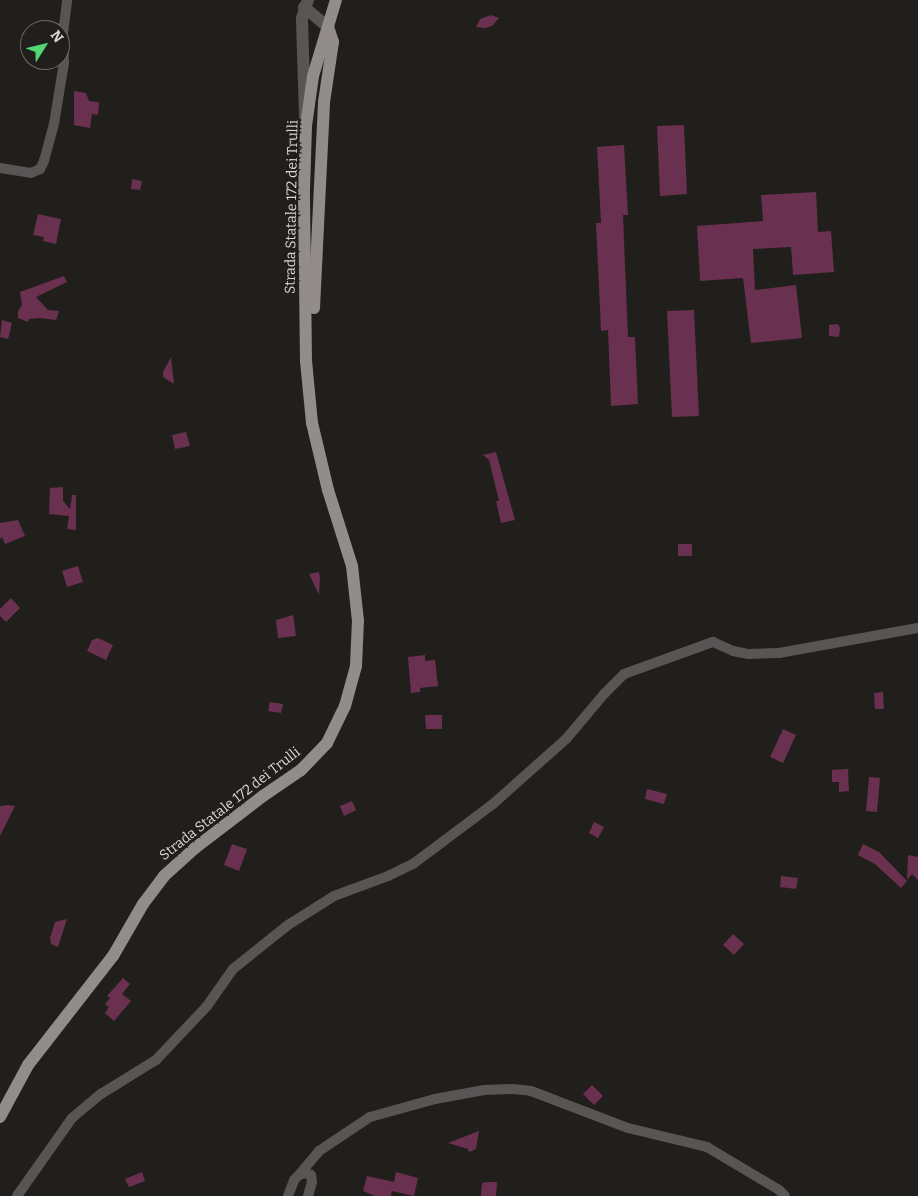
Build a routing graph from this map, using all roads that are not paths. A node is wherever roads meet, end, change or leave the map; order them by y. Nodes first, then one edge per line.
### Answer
1 (67, 0) edge
2 (336, 0) edge
3 (306, 3) edge
4 (328, 27) junction
5 (304, 35) junction
6 (322, 44) junction
7 (306, 126) junction
8 (0, 168) edge
9 (310, 390) junction
10 (918, 628) edge
11 (0, 1117) edge
12 (299, 1175) junction
13 (16, 1196) edge
14 (288, 1196) edge
15 (308, 1196) edge
16 (785, 1196) edge

1 - 8 street
2 - 4 main road, Strada Statale 172 dei Trulli
3 - 4 street
3 - 5 street
4 - 6 main road, Strada Statale 172 dei Trulli
4 - 9 main road, Strada Statale 172 dei Trulli
5 - 6 street
5 - 7 street
6 - 7 main road, Strada Statale 172 dei Trulli
7 - 9 main road, Strada Statale 172 dei Trulli
9 - 11 main road, Strada Statale 172 dei Trulli
10 - 13 street
12 - 14 street
12 - 15 street
12 - 16 street

